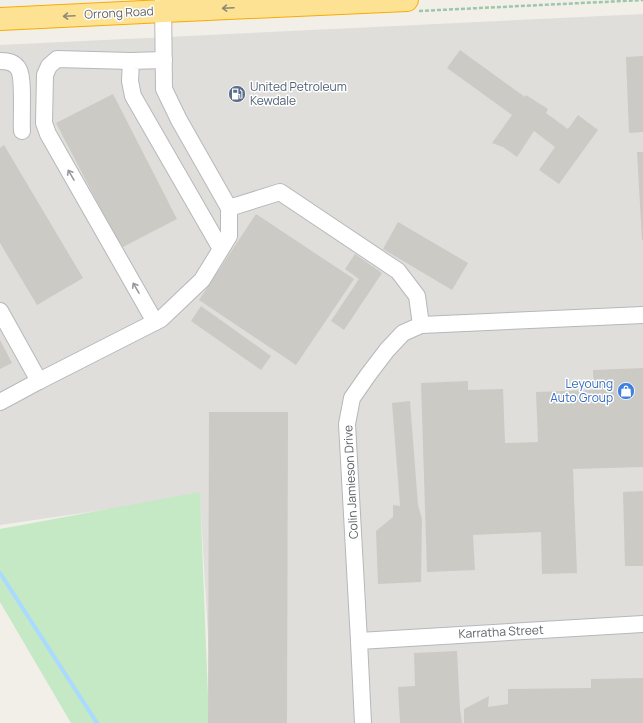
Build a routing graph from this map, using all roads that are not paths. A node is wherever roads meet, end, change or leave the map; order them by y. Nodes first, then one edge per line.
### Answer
1 (407, 0) edge
2 (164, 5) edge
3 (0, 19) edge
4 (164, 60) junction
5 (0, 61) edge
6 (131, 61) junction
7 (22, 131) dead end
8 (229, 208) junction
9 (221, 249) junction
10 (0, 311) edge
11 (643, 315) edge
12 (155, 322) junction
13 (421, 325) junction
14 (39, 381) junction
15 (0, 402) edge
16 (643, 624) edge
17 (359, 641) junction
18 (363, 723) edge

1 -> 2 highway, Orrong Road
2 -> 3 highway, Orrong Road
2 - 4 street
4 - 6 street
4 - 8 street
5 - 7 street
6 - 9 street
12 -> 6 street
8 - 9 street
8 - 13 street
9 - 12 street
10 - 14 street
11 - 13 street, Colin Jamieson Drive
12 - 14 street
13 - 17 street, Colin Jamieson Drive
14 - 15 street
16 - 17 street, Karratha Street
17 - 18 street, Colin Jamieson Drive

